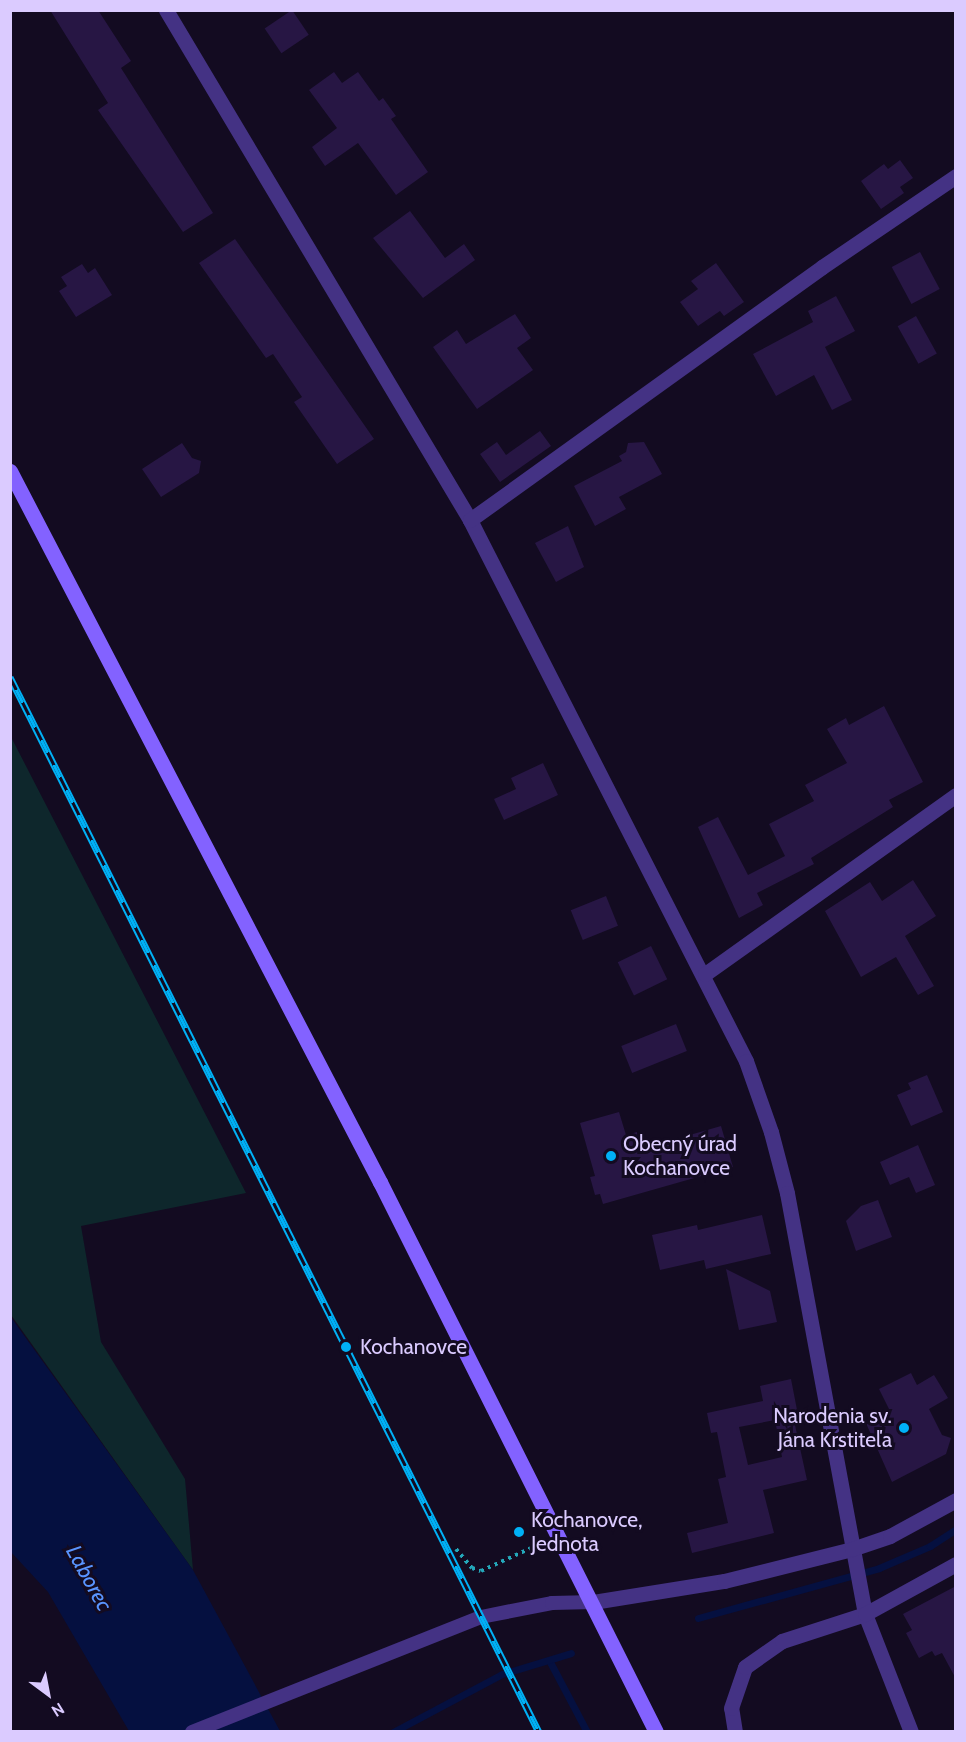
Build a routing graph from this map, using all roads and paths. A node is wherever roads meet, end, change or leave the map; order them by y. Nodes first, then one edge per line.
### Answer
1 (166, 10) edge
2 (956, 176) edge
3 (10, 471) edge
4 (470, 520) junction
5 (956, 795) edge
6 (705, 974) junction
7 (956, 1500) edge
8 (559, 1535) junction
9 (456, 1549) dead end
10 (853, 1556) junction
11 (956, 1564) edge
12 (593, 1602) junction
13 (865, 1614) junction
14 (192, 1731) edge
15 (656, 1731) edge
16 (735, 1731) edge
17 (911, 1731) edge

1 - 4 street
2 - 4 street
3 - 8 main road
4 - 6 street
5 - 6 street
6 - 10 street
7 - 10 street
8 - 9 path
8 - 12 main road
10 - 12 street
10 - 13 street
11 - 13 street
12 - 14 lane
12 - 15 main road
13 - 16 street
13 - 17 street

